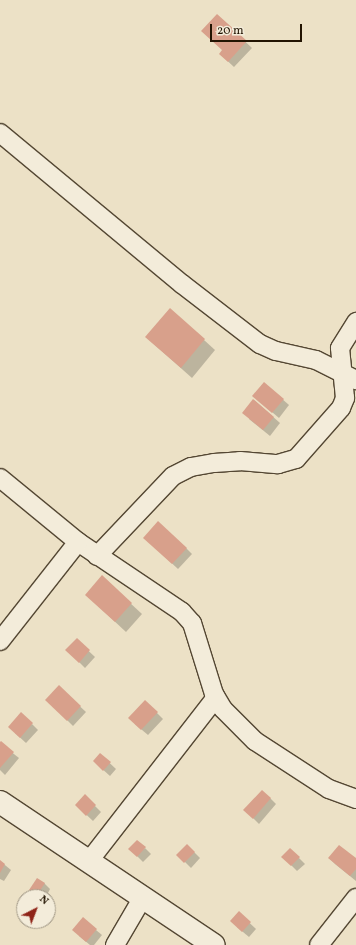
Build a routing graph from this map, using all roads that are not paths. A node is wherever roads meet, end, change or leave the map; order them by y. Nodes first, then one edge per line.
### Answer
1 (0, 133) edge
2 (356, 322) edge
3 (349, 376) edge
4 (0, 478) edge
5 (78, 542) junction
6 (97, 556) junction
7 (0, 641) edge
8 (216, 697) junction
9 (356, 799) edge
10 (0, 802) edge
11 (89, 861) junction
12 (143, 897) junction
13 (356, 898) edge
14 (115, 945) edge
15 (214, 945) edge
16 (319, 945) edge

1 - 3 lane
2 - 3 lane
3 - 6 lane
4 - 5 lane
5 - 6 lane
5 - 7 lane
6 - 8 lane
8 - 9 lane
8 - 11 lane
10 - 11 street
11 - 12 street
12 - 14 lane
12 - 15 street
13 - 16 lane

